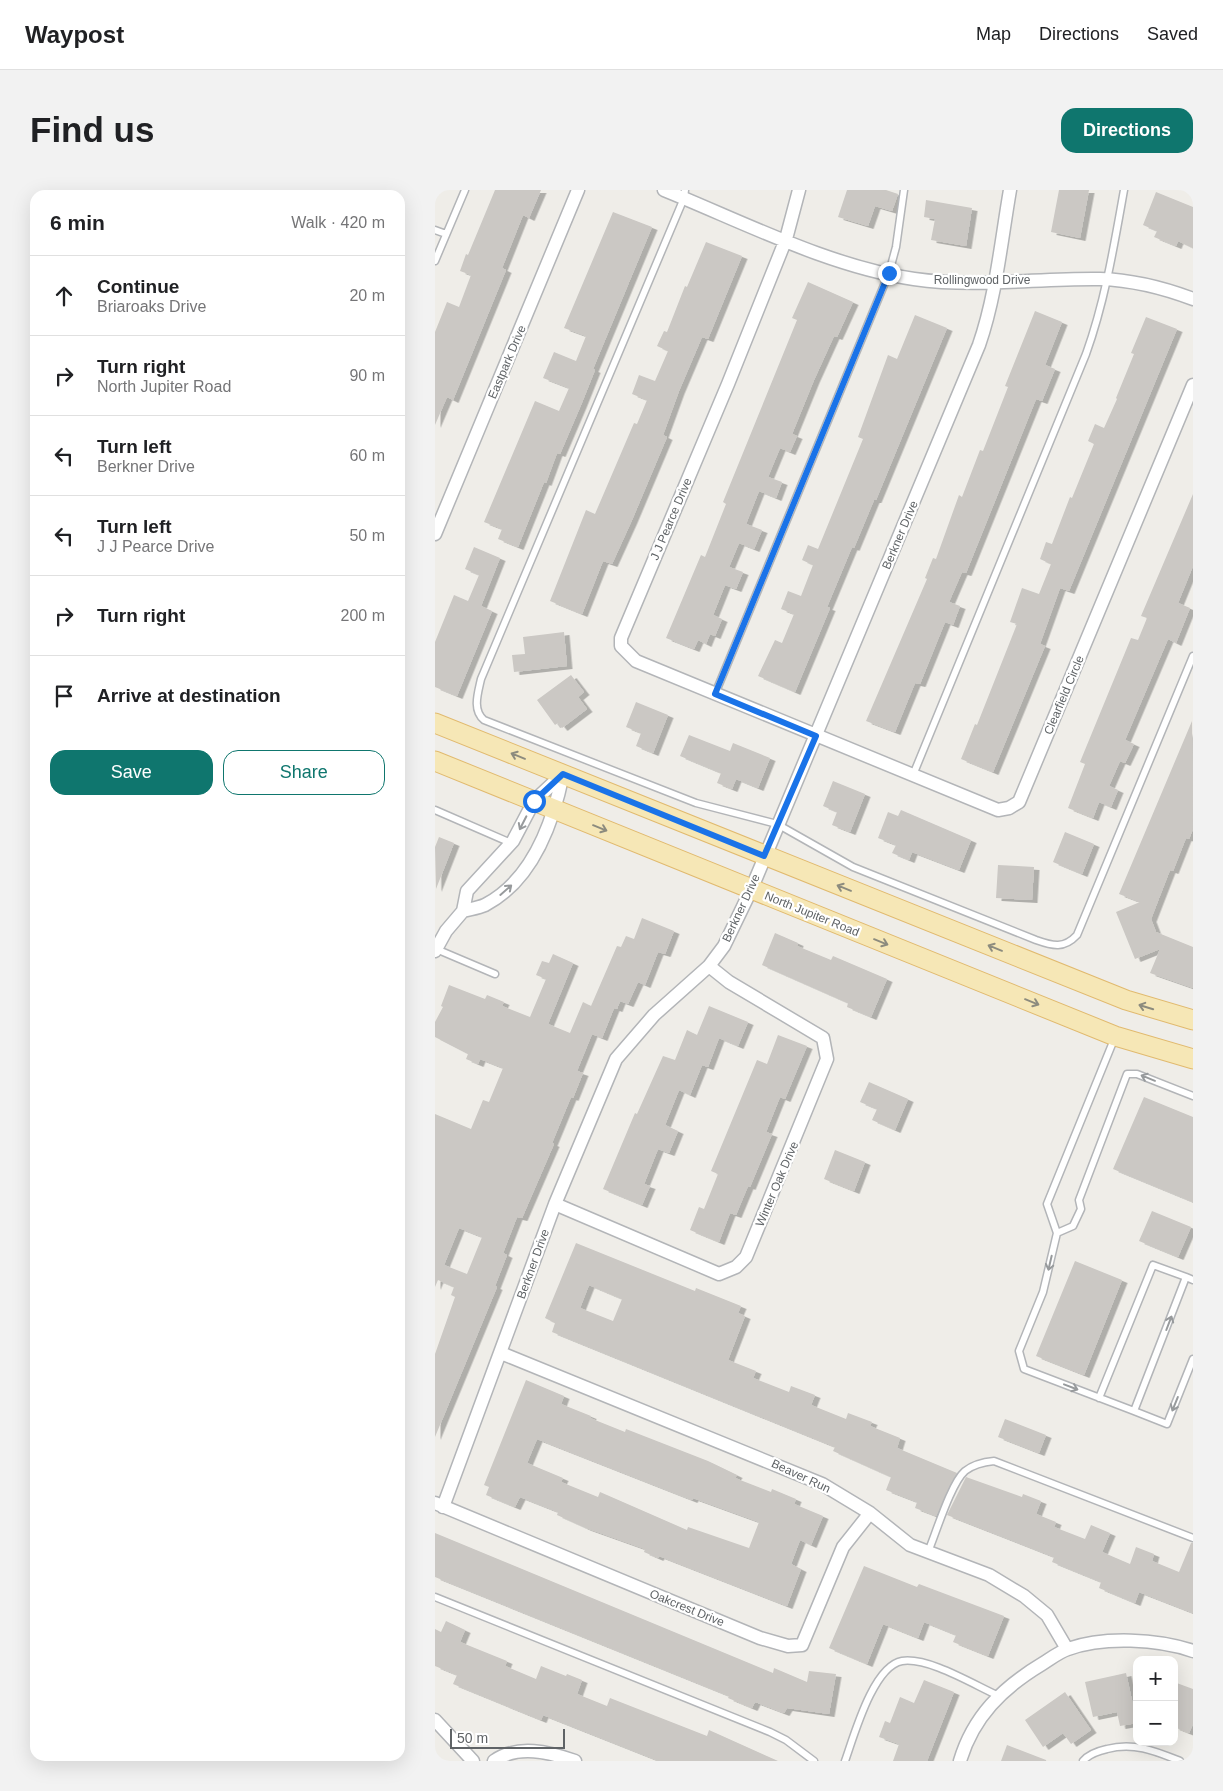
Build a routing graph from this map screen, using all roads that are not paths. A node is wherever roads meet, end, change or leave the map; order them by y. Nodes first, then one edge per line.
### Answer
1 (465, 190) edge
2 (578, 190) edge
3 (665, 190) edge
4 (799, 190) edge
5 (905, 190) edge
6 (1010, 190) edge
7 (1123, 190) edge
8 (684, 194) edge
9 (435, 230) edge
10 (446, 234) junction
11 (786, 240) junction
12 (435, 261) edge
13 (889, 273) junction
14 (1108, 280) junction
15 (993, 283) junction
16 (1193, 299) edge
17 (1193, 386) edge
18 (435, 534) edge
19 (1193, 656) edge
20 (715, 694) junction
21 (435, 723) edge
22 (816, 736) junction
23 (435, 761) edge
24 (563, 774) junction
25 (913, 775) junction
26 (534, 801) junction
27 (435, 810) edge
28 (555, 810) junction
29 (777, 824) junction
30 (511, 843) junction
31 (764, 856) junction
32 (751, 890) junction
33 (463, 911) junction
34 (436, 947) edge
35 (709, 966) junction
36 (495, 974) dead end
37 (1193, 1020) edge
38 (1115, 1036) junction
39 (1193, 1059) edge
40 (1193, 1096) edge
41 (555, 1204) junction
42 (1057, 1234) junction
43 (1190, 1279) edge
44 (501, 1353) junction
45 (1193, 1359) edge
46 (1099, 1398) junction
47 (1134, 1411) junction
48 (439, 1505) edge
49 (870, 1513) junction
50 (1193, 1538) edge
51 (928, 1552) junction
52 (435, 1597) edge
53 (1067, 1649) junction
54 (1193, 1652) edge
55 (999, 1696) junction
56 (435, 1720) edge
57 (473, 1761) edge
58 (494, 1761) edge
59 (575, 1761) edge
60 (814, 1761) edge
61 (845, 1761) edge
62 (960, 1761) edge
63 (1083, 1761) edge
64 (1180, 1761) edge

1 - 10 lane
2 - 18 street, Eastpark Drive
3 - 8 street, Rollingwood Drive
4 - 11 street, J J Pearce Drive
5 - 13 lane
6 - 15 street, Berkner Drive
7 - 14 lane
8 - 11 street, Rollingwood Drive
8 - 29 lane
9 - 10 lane
10 - 12 lane
11 - 13 street, Rollingwood Drive
11 - 20 street, J J Pearce Drive
13 - 15 street, Rollingwood Drive
13 - 20 lane
14 - 15 street, Rollingwood Drive
14 - 16 street, Rollingwood Drive
14 - 25 lane
15 - 22 street, Berkner Drive
17 - 25 street, Clearfield Circle
19 - 29 lane
20 - 22 street, J J Pearce Drive
24 -> 21 main road
22 - 25 street, Clearfield Circle
22 - 29 street, Berkner Drive
23 - 26 main road, North Jupiter Road
24 - 26 street
24 - 28 street
24 - 31 main road
26 - 28 main road, North Jupiter Road
26 -> 30 street
27 - 30 lane
28 -> 32 main road, North Jupiter Road
33 -> 28 street
29 - 31 street, Berkner Drive
30 - 33 street
31 - 32 street, Berkner Drive
37 -> 31 main road
32 - 35 street, Berkner Drive
32 -> 38 main road, North Jupiter Road
33 - 34 street
34 - 36 lane
35 - 41 street, Berkner Drive
35 - 41 street, Winter Oak Drive
38 - 39 main road, North Jupiter Road
38 - 42 lane
40 -> 42 lane
41 - 44 street, Berkner Drive
42 -> 46 lane
43 - 46 lane
47 -> 43 lane
44 - 48 street, Berkner Drive
44 - 49 street, Beaver Run
45 -> 47 lane
46 - 47 lane
48 - 49 street, Oakcrest Drive
49 - 51 street, Beaver Run
50 - 51 lane
51 - 53 street, Beaver Run
52 - 60 lane
53 - 54 street
53 - 55 street
55 - 61 lane
55 - 62 street
56 - 57 street
58 - 59 street
63 - 64 lane

